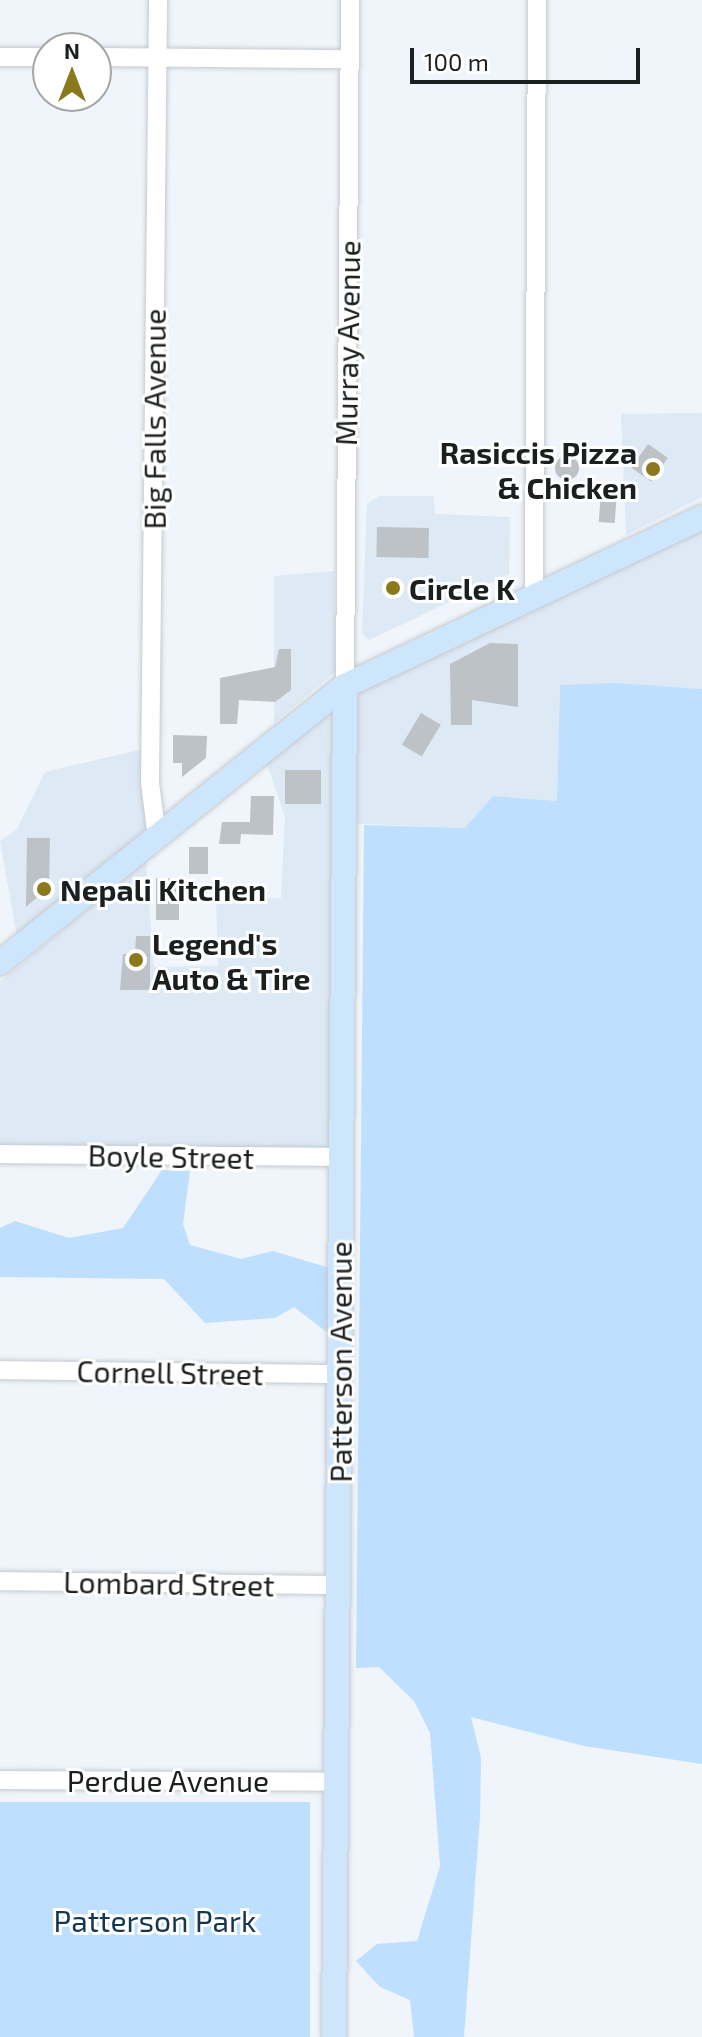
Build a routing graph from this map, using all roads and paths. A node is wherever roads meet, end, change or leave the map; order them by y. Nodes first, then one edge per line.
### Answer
1 (158, 0) edge
2 (350, 0) edge
3 (537, 0) edge
4 (0, 57) edge
5 (32, 57) edge
6 (112, 57) edge
7 (157, 57) junction
8 (349, 59) junction
9 (702, 517) edge
10 (534, 592) junction
11 (345, 686) junction
12 (157, 837) junction
13 (0, 963) edge
14 (0, 1154) edge
15 (341, 1157) junction
16 (0, 1370) edge
17 (340, 1374) junction
18 (0, 1581) edge
19 (338, 1585) junction
20 (0, 1780) edge
21 (336, 1782) junction
22 (334, 2037) edge

1 - 7 street, Big Falls Avenue
2 - 8 street, Murray Avenue
3 - 10 street
4 - 5 street
6 - 7 street
7 - 8 street
7 - 12 street, Big Falls Avenue
8 - 11 street, Murray Avenue
9 - 10 street
10 - 11 street
11 - 12 street
11 - 15 street, Patterson Avenue
12 - 13 street
14 - 15 street, Boyle Street
15 - 17 street, Patterson Avenue
16 - 17 street, Cornell Street
17 - 19 street, Patterson Avenue
18 - 19 street, Lombard Street
19 - 21 street, Patterson Avenue
20 - 21 street, Perdue Avenue
21 - 22 street, Patterson Avenue

